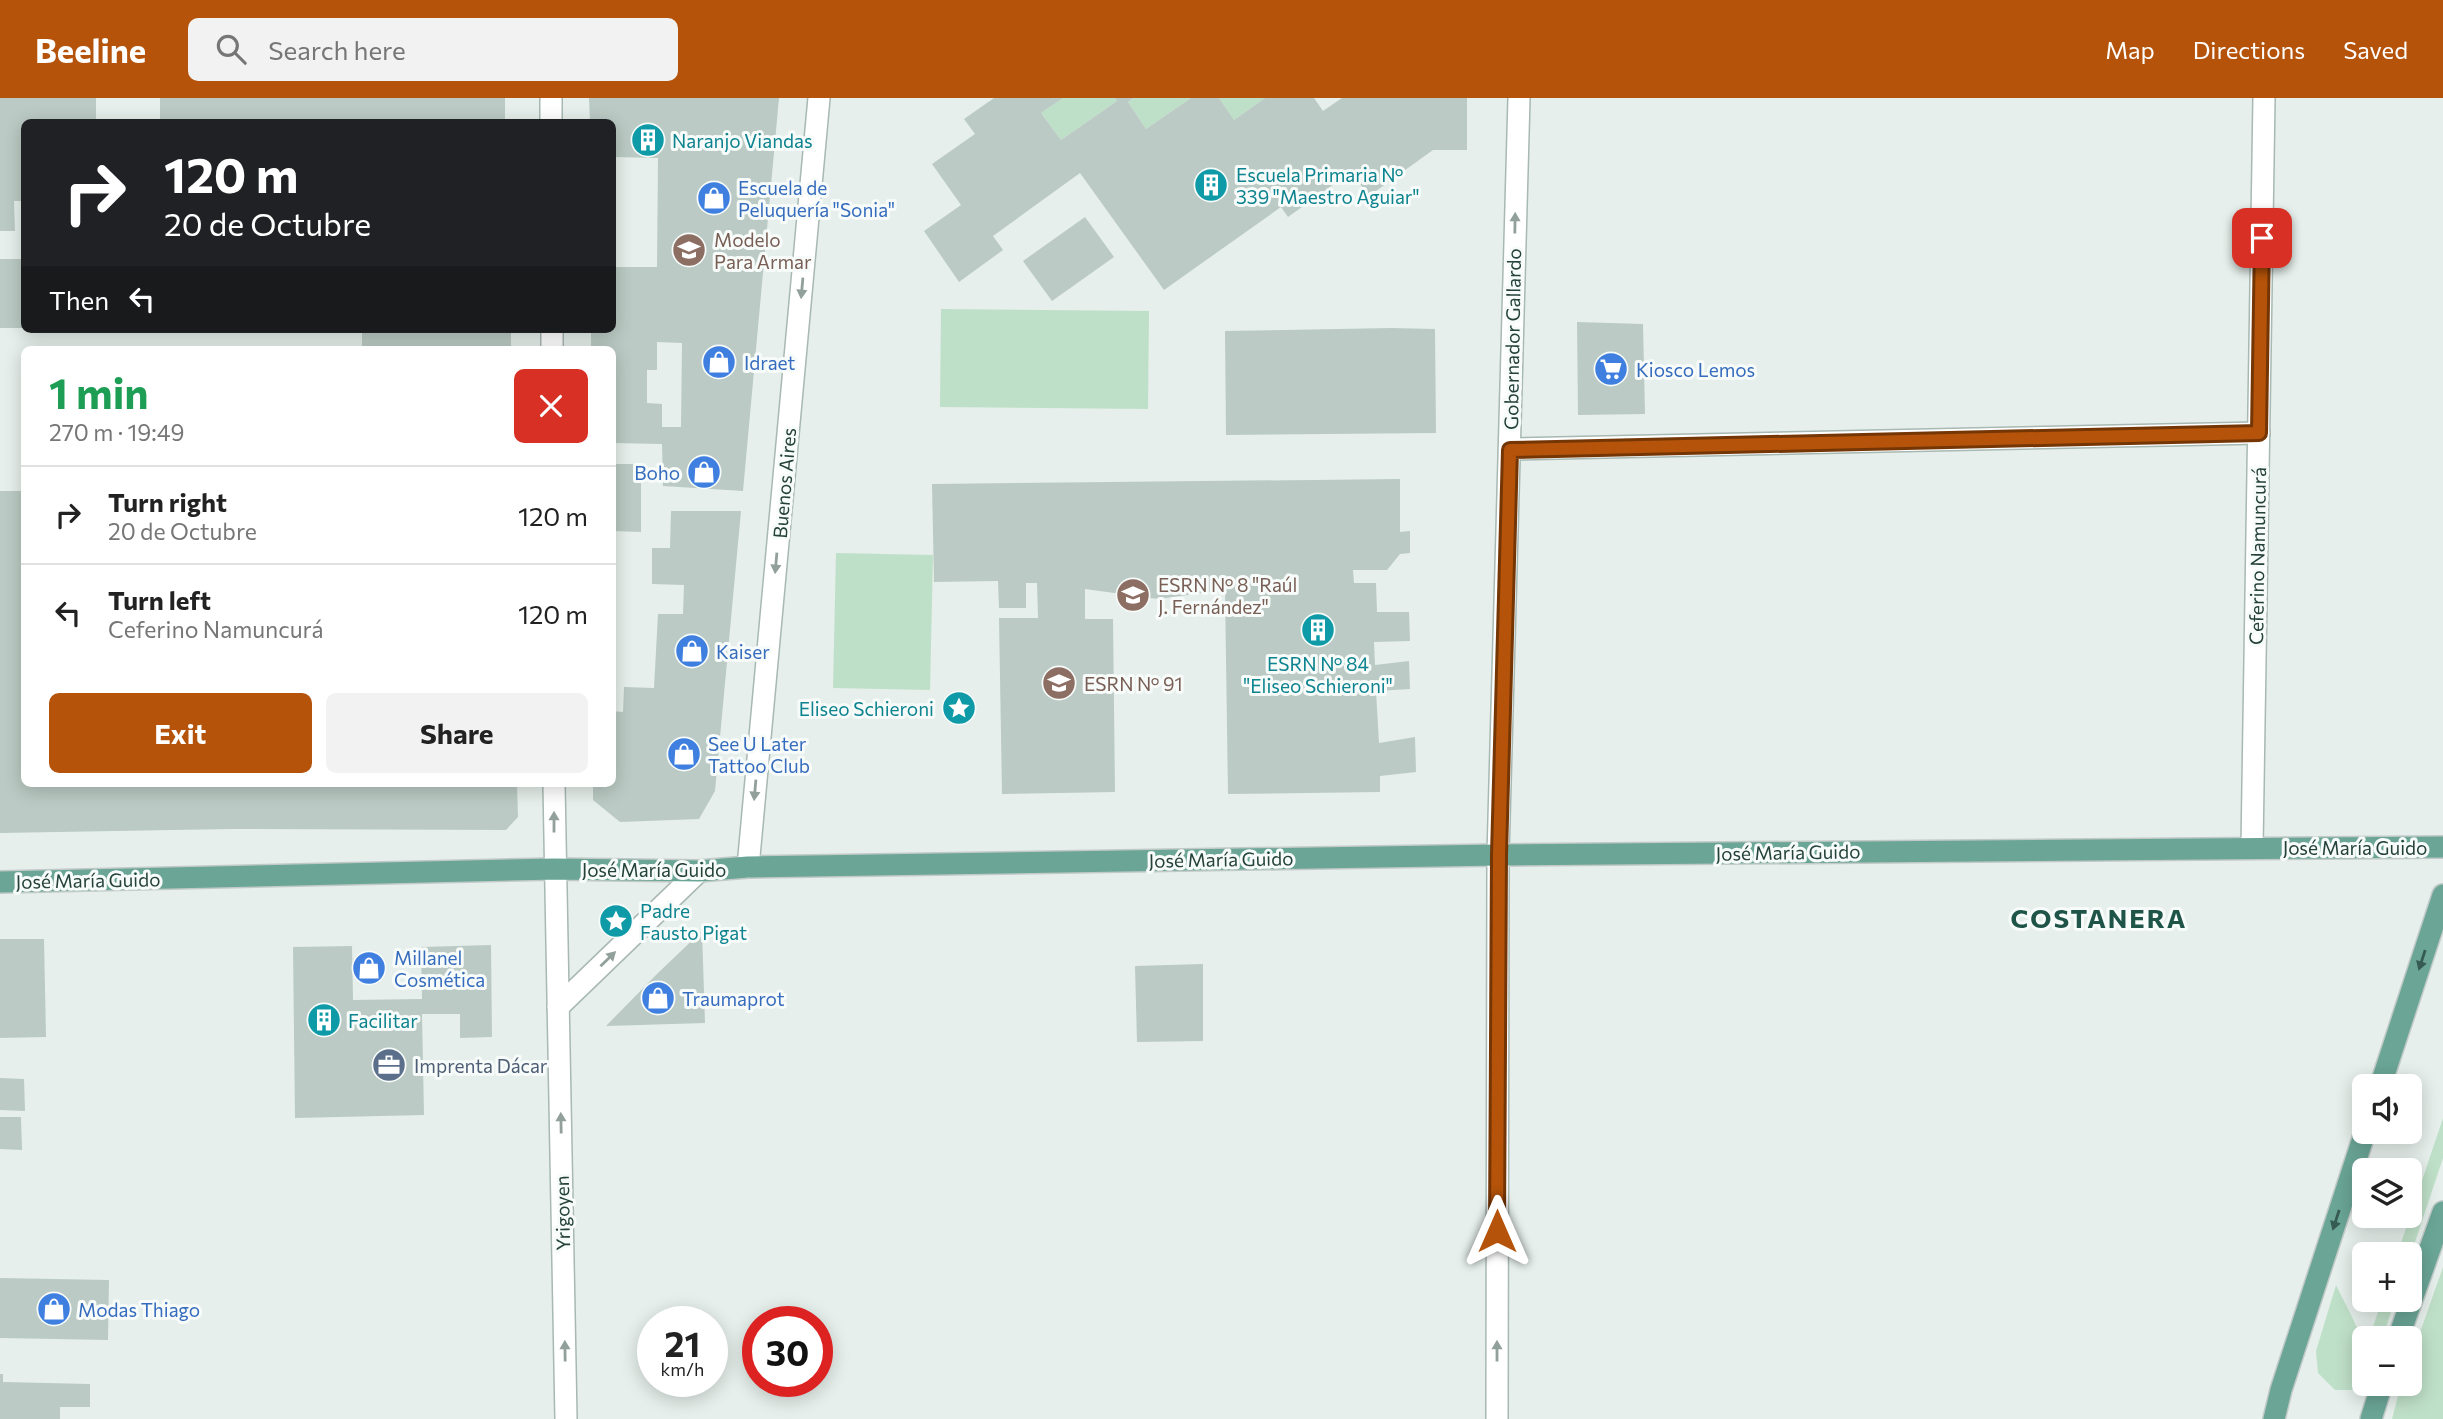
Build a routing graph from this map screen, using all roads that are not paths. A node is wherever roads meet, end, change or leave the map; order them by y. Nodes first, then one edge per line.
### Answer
1 (551, 98) edge
2 (819, 98) edge
3 (1519, 98) edge
4 (2264, 98) edge
5 (551, 119) edge
6 (2259, 433) junction
7 (1510, 450) junction
8 (554, 787) edge
9 (2252, 847) junction
10 (2443, 848) edge
11 (1499, 855) junction
12 (748, 867) junction
13 (554, 869) junction
14 (699, 871) junction
15 (0, 882) edge
16 (2443, 895) edge
17 (558, 1007) junction
18 (2384, 1074) edge
19 (2361, 1144) edge
20 (2443, 1212) edge
21 (2403, 1326) edge
22 (2378, 1396) edge
23 (566, 1419) edge
24 (1497, 1419) edge
25 (2274, 1419) edge
26 (2371, 1419) edge

1 - 5 street
2 -> 12 street, Buenos Aires
7 -> 3 street, Gobernador Gallardo
4 - 6 street, Ceferino Namuncurá
6 - 7 street
6 - 9 street, Ceferino Namuncurá
7 - 11 street, Gobernador Gallardo
13 -> 8 street, Yrigoyen
9 - 10 main road, José María Guido
9 - 11 main road, José María Guido
11 - 12 main road, José María Guido
24 -> 11 street, Gobernador Gallardo
12 - 14 main road, José María Guido
13 - 14 main road, José María Guido
13 - 15 main road, José María Guido
13 - 17 street, Yrigoyen
17 -> 14 street
16 -> 18 main road
23 -> 17 street, Yrigoyen
19 -> 25 main road
20 - 21 main road
22 - 26 main road

